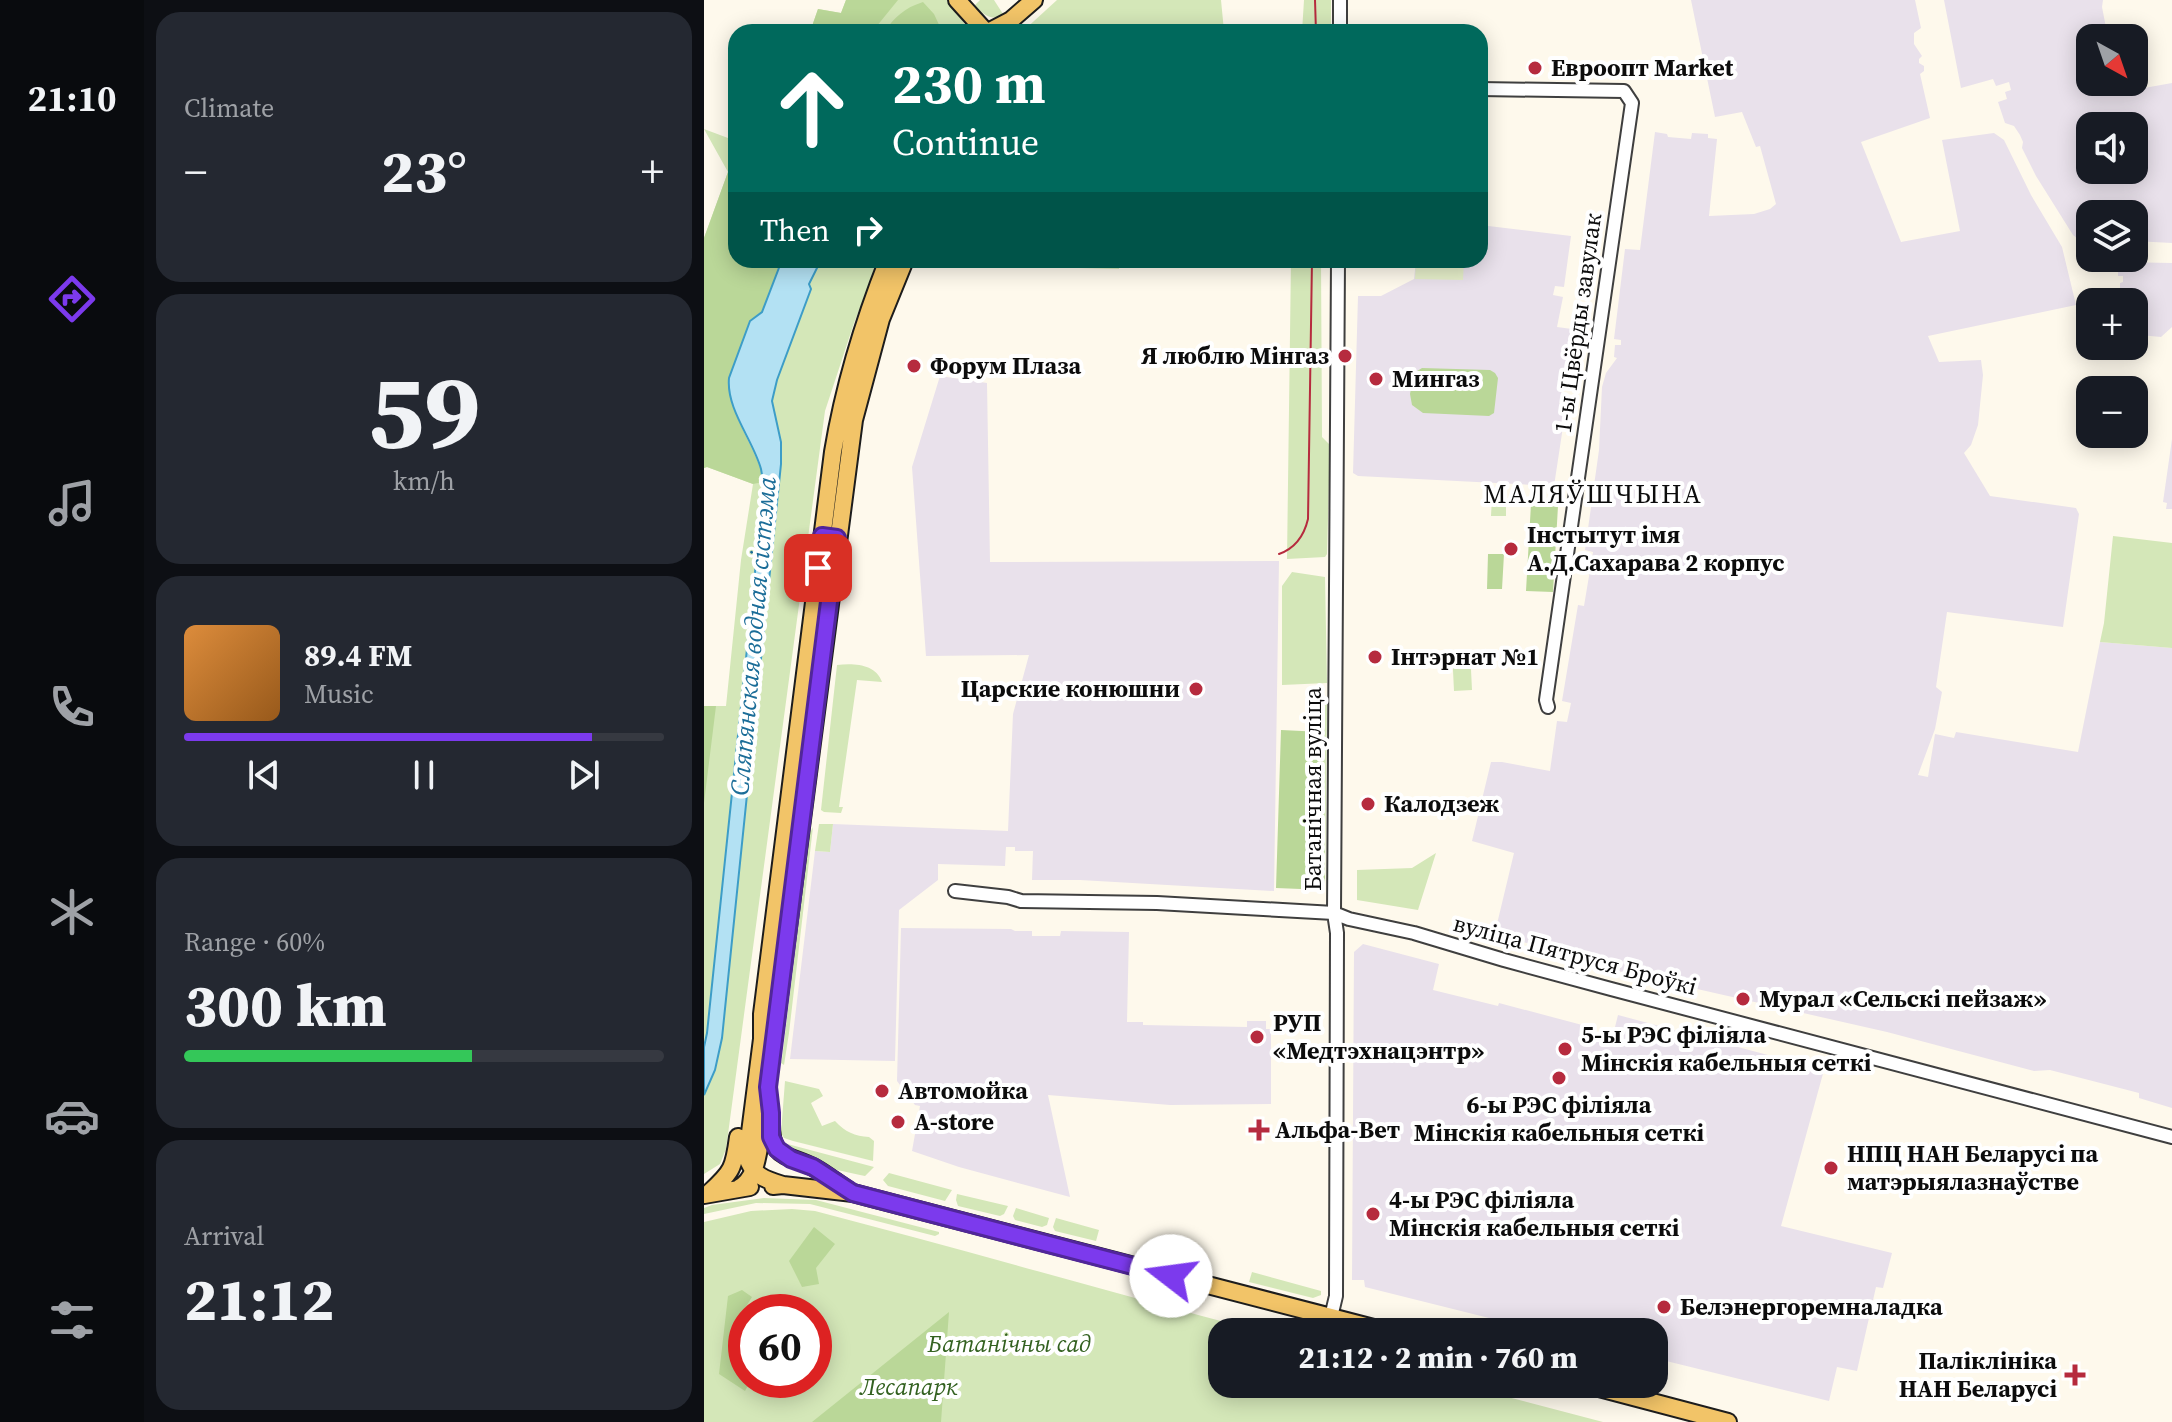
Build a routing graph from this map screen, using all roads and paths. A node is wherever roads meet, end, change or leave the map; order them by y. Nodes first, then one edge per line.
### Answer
1 (957, 0) edge
2 (1034, 0) edge
3 (1340, 0) edge
4 (980, 24) edge
5 (1007, 24) edge
6 (1340, 24) edge
7 (1488, 89) edge
8 (885, 268) edge
9 (902, 268) edge
10 (1338, 268) edge
11 (830, 537) junction
12 (1548, 707) dead end
13 (955, 891) dead end
14 (1334, 913) junction
15 (762, 1014) junction
16 (768, 1087) junction
17 (2172, 1137) edge
18 (753, 1171) junction
19 (783, 1185) junction
20 (739, 1188) junction
21 (853, 1193) junction
22 (706, 1194) edge
23 (1331, 1317) junction
24 (1335, 1318) edge
25 (1637, 1398) edge
26 (1728, 1422) edge

1 - 4 main road
2 - 5 main road
3 - 6 street
7 - 12 street, 1-ы Цвёрды завулак
8 - 11 main road
9 - 11 main road
10 - 14 street, Батанічная вуліца
11 - 15 main road
11 - 16 main road
13 - 14 street, вуліца Пятруся Броўкі
14 - 17 street, вуліца Пятруся Броўкі
14 - 23 street, Батанічная вуліца
15 - 18 main road
15 - 22 main road
16 - 18 main road
16 - 21 main road
18 - 19 main road
18 - 20 main road
19 - 20 main road
19 - 21 main road
20 - 22 main road
21 - 23 main road
23 - 24 main road
25 - 26 main road

